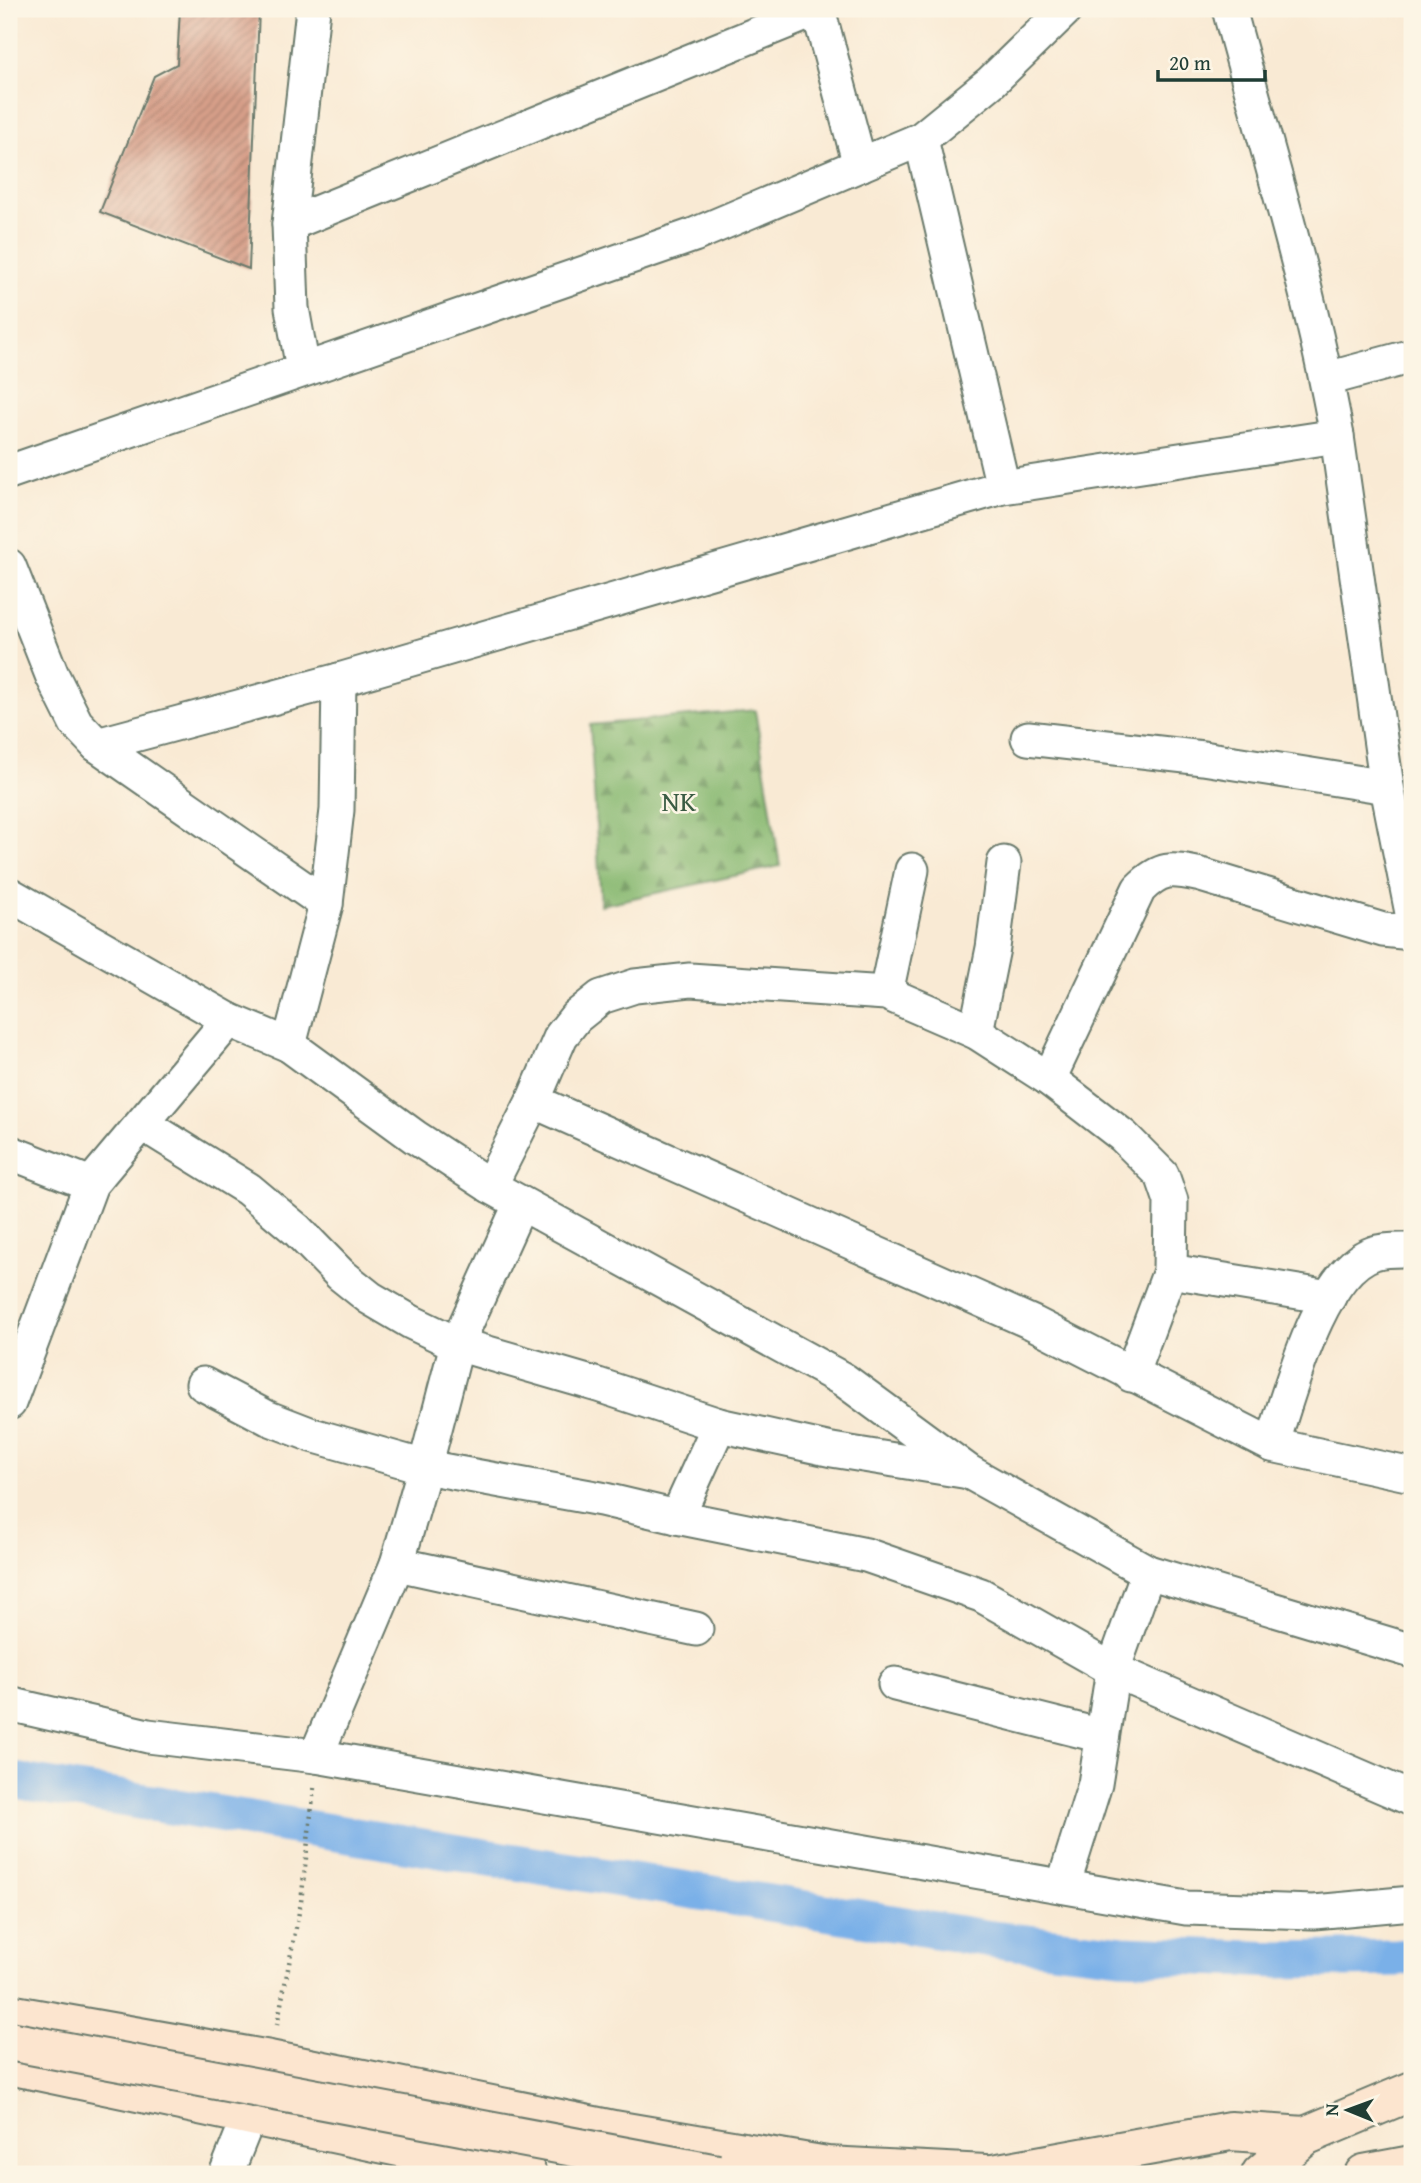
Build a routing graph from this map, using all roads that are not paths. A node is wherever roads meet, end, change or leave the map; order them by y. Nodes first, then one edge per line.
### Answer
1 (313, 9) edge
2 (818, 9) edge
3 (1066, 9) edge
4 (1228, 9) edge
5 (921, 139) junction
6 (860, 165) junction
7 (289, 224) junction
8 (1412, 356) edge
9 (303, 369) junction
10 (1327, 379) junction
11 (1337, 436) junction
12 (9, 472) edge
13 (1003, 487) junction
14 (9, 566) edge
15 (339, 680) junction
16 (1028, 738) dead end
17 (97, 745) junction
18 (1387, 787) junction
19 (1004, 863) dead end
20 (912, 870) dead end
21 (9, 894) edge
22 (326, 904) junction
23 (1412, 913) edge
24 (1412, 933) edge
25 (886, 993) junction
26 (229, 1020) junction
27 (976, 1032) junction
28 (289, 1045) junction
29 (1049, 1079) junction
30 (533, 1101) junction
31 (143, 1124) junction
32 (9, 1152) edge
33 (91, 1184) junction
34 (490, 1186) junction
35 (520, 1205) junction
36 (1412, 1250) edge
37 (1170, 1272) junction
38 (1329, 1297) junction
39 (20, 1341) edge
40 (457, 1345) junction
41 (1131, 1374) junction
42 (203, 1384) dead end
43 (9, 1403) edge
44 (719, 1425) junction
45 (1272, 1445) junction
46 (425, 1467) junction
47 (969, 1472) junction
48 (1412, 1475) edge
49 (677, 1517) junction
50 (397, 1564) junction
51 (1148, 1572) junction
52 (696, 1629) dead end
53 (1412, 1651) edge
54 (1113, 1670) junction
55 (895, 1684) dead end
56 (9, 1704) edge
57 (1102, 1736) junction
58 (315, 1769) junction
59 (1412, 1799) edge
60 (1063, 1886) junction
61 (1412, 1903) edge
62 (9, 2014) edge
63 (9, 2041) edge
64 (270, 2060) junction
65 (9, 2065) edge
66 (1412, 2091) edge
67 (251, 2115) junction
68 (1305, 2136) junction
69 (1412, 2165) edge
70 (226, 2174) edge
71 (527, 2174) edge
72 (717, 2174) edge
73 (986, 2174) edge
74 (993, 2174) edge
75 (1261, 2174) edge
76 (1364, 2174) edge

1 - 7 street
2 - 6 street
2 - 7 street
3 - 5 street
4 - 10 street
5 - 6 street
5 - 13 street
6 - 9 street
7 - 9 street
8 - 10 street
9 - 12 street
10 - 11 street
11 - 13 street
11 - 18 street
13 - 15 street
14 - 17 street
15 - 17 street
15 - 22 street
16 - 18 street
17 - 22 street
18 - 23 street
19 - 27 street
20 - 25 street
21 - 26 street
22 - 28 street
24 - 29 street
25 - 27 street
25 - 30 street
26 - 28 street
26 - 31 street
27 - 29 street
28 - 34 street
29 - 37 street
30 - 34 street
30 - 41 street
31 - 33 street
31 - 40 street
32 - 33 street
33 - 39 street
34 - 35 street
35 - 40 street
35 - 47 street
36 - 38 street
37 - 38 street
37 - 41 street
38 - 45 street
39 - 43 street
40 - 44 street
40 - 46 street
41 - 45 street
42 - 46 street
44 - 47 street
44 - 49 street
45 - 48 street
46 - 49 street
46 - 50 street
47 - 51 street
49 - 54 street
50 - 52 street
50 - 58 street
51 - 53 street
51 - 54 street
54 - 57 street
54 - 59 street
55 - 57 street
56 - 58 street
57 - 60 street
58 - 60 street
60 - 61 street
62 - 64 street
63 - 72 street, bridge
64 - 67 street
64 - 73 street
65 - 67 street
66 - 68 street
67 - 70 street
67 - 71 street
68 - 74 street
68 - 75 street
69 - 76 street

